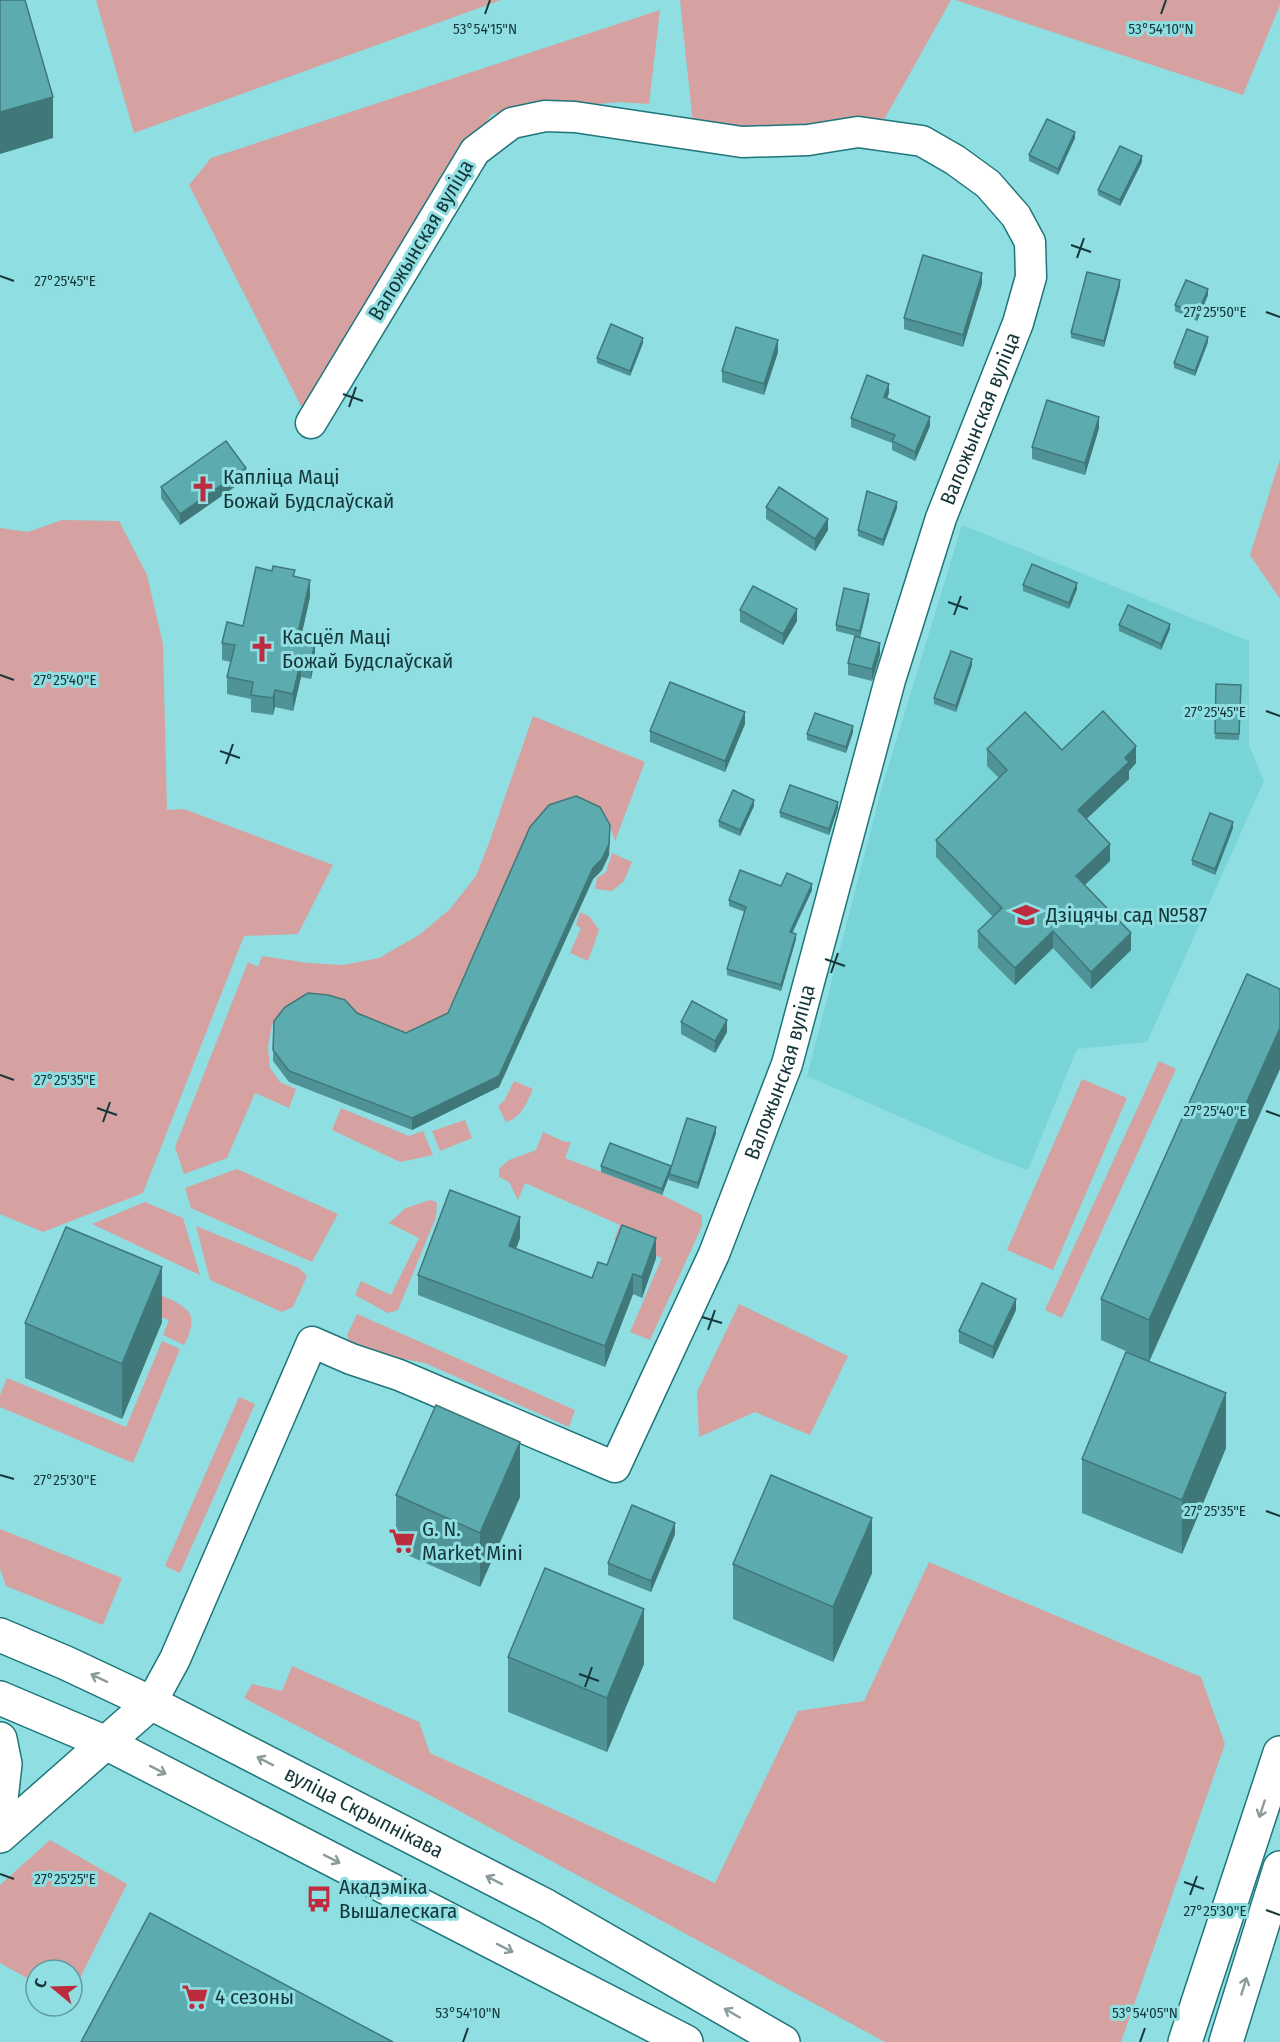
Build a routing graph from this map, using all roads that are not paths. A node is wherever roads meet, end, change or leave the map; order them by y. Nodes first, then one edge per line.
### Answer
1 (311, 423) dead end
2 (0, 1635) edge
3 (0, 1698) edge
4 (152, 1703) junction
5 (0, 1739) edge
6 (106, 1743) junction
7 (1280, 1753) edge
8 (0, 1808) edge
9 (0, 1836) edge
10 (1280, 1868) edge
11 (686, 2042) edge
12 (783, 2042) edge
13 (1185, 2042) edge
14 (1226, 2042) edge

1 - 4 street, Валожынская вуліца
4 -> 2 main road, вуліца Скрыпнікава
3 - 6 main road
4 - 6 main road
12 -> 4 main road, вуліца Скрыпнікава
5 - 8 main road
6 - 9 main road
6 -> 11 main road
7 -> 13 main road
14 -> 10 main road

